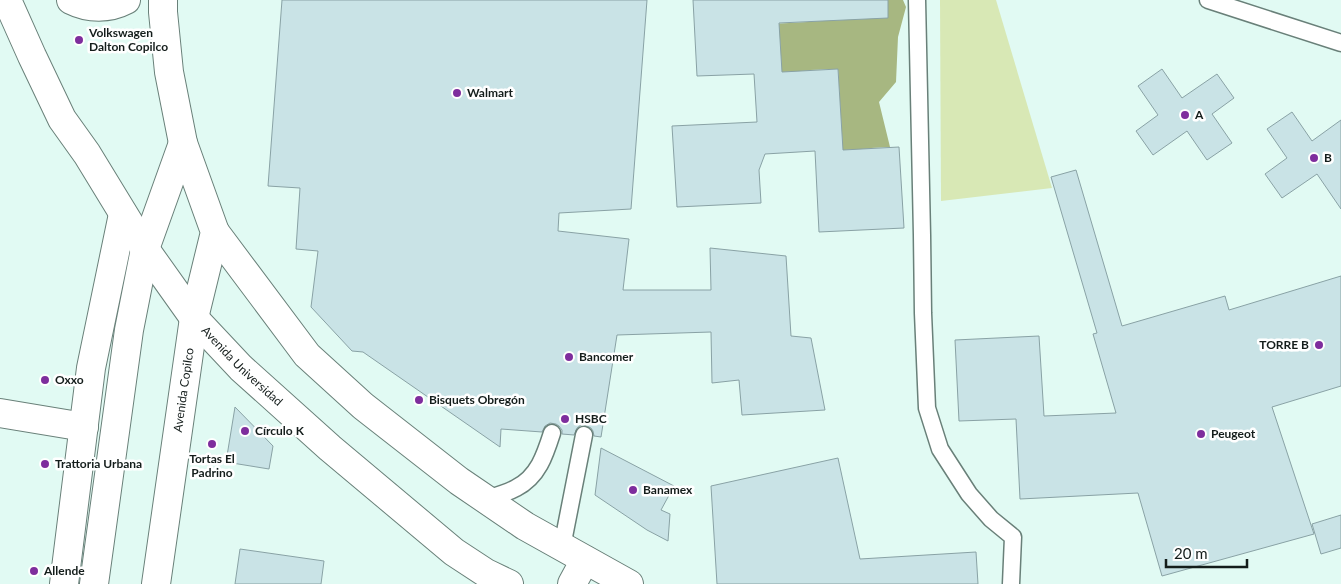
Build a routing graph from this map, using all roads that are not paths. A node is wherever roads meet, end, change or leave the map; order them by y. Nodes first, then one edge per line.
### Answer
1 (7, 0) edge
2 (71, 0) edge
3 (126, 0) edge
4 (163, 0) edge
5 (917, 0) edge
6 (1208, 0) edge
7 (1341, 43) edge
8 (183, 143) junction
9 (123, 214) junction
10 (215, 232) junction
11 (145, 249) junction
12 (194, 318) junction
13 (0, 413) edge
14 (84, 427) junction
15 (552, 433) dead end
16 (584, 435) dead end
17 (486, 499) junction
18 (573, 553) junction
19 (64, 584) edge
20 (94, 584) edge
21 (156, 584) edge
22 (509, 584) edge
23 (572, 584) edge
24 (629, 584) edge
25 (1011, 584) edge

1 - 9 main road, Avenida Universidad
2 - 3 main road
4 - 8 main road
5 - 25 lane
6 - 7 lane
8 - 10 main road
8 - 11 main road
9 - 11 main road, Avenida Universidad
9 - 14 main road
10 - 12 main road, Avenida Copilco
10 - 17 main road
11 - 12 main road, Avenida Universidad
11 - 20 main road
12 - 21 main road, Avenida Copilco
12 - 22 main road, Avenida Universidad
13 - 14 main road
14 - 19 main road
15 - 17 lane
16 - 18 lane
17 - 18 main road
18 - 23 main road
18 - 24 main road

